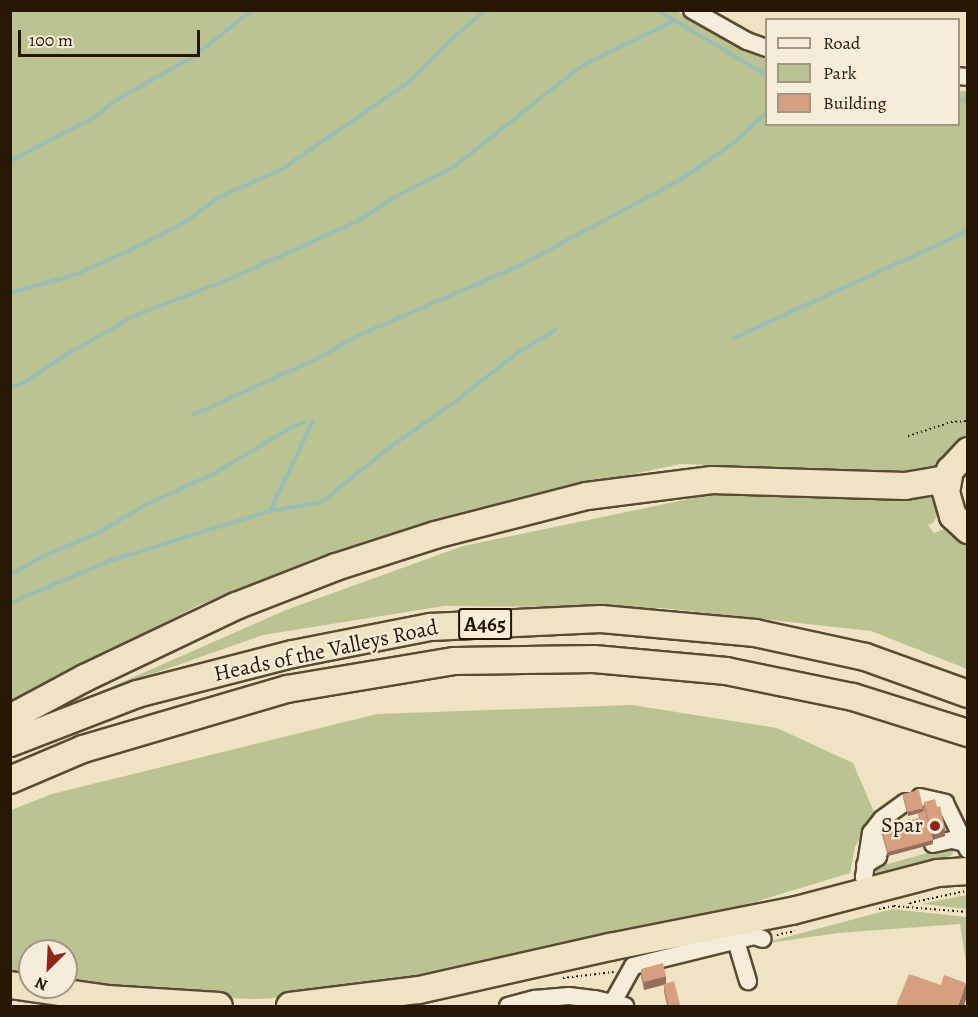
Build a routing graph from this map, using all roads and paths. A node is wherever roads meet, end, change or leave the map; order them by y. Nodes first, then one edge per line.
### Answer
1 (692, 10) edge
2 (765, 48) edge
3 (968, 421) edge
4 (908, 436) dead end
5 (968, 451) edge
6 (947, 479) junction
7 (968, 530) edge
8 (968, 694) edge
9 (10, 718) edge
10 (968, 733) edge
11 (10, 743) edge
12 (10, 780) edge
13 (933, 844) edge
14 (965, 849) edge
15 (879, 856) junction
16 (968, 871) edge
17 (938, 873) junction
18 (968, 891) edge
19 (907, 908) junction
20 (968, 912) edge
21 (805, 928) dead end
22 (763, 939) joint
23 (736, 941) junction
24 (748, 981) dead end
25 (10, 985) edge
26 (565, 1002) edge
27 (619, 1004) edge
28 (219, 1006) edge
29 (290, 1006) edge
30 (508, 1006) edge

1 - 2 street
3 - 4 path
5 - 6 highway
6 - 7 highway
6 - 9 highway
8 - 11 highway, Heads of the Valleys Road / A465
10 - 12 highway, Heads of the Valleys Road / A465
13 - 14 street
14 - 15 street
14 - 17 highway
15 - 17 highway
15 - 19 path
15 - 29 highway
16 - 17 highway
18 - 19 path
19 - 20 path
21 - 22 path
22 - 23 street
23 - 24 street
23 - 27 street
25 - 28 highway
26 - 27 street
26 - 30 street

